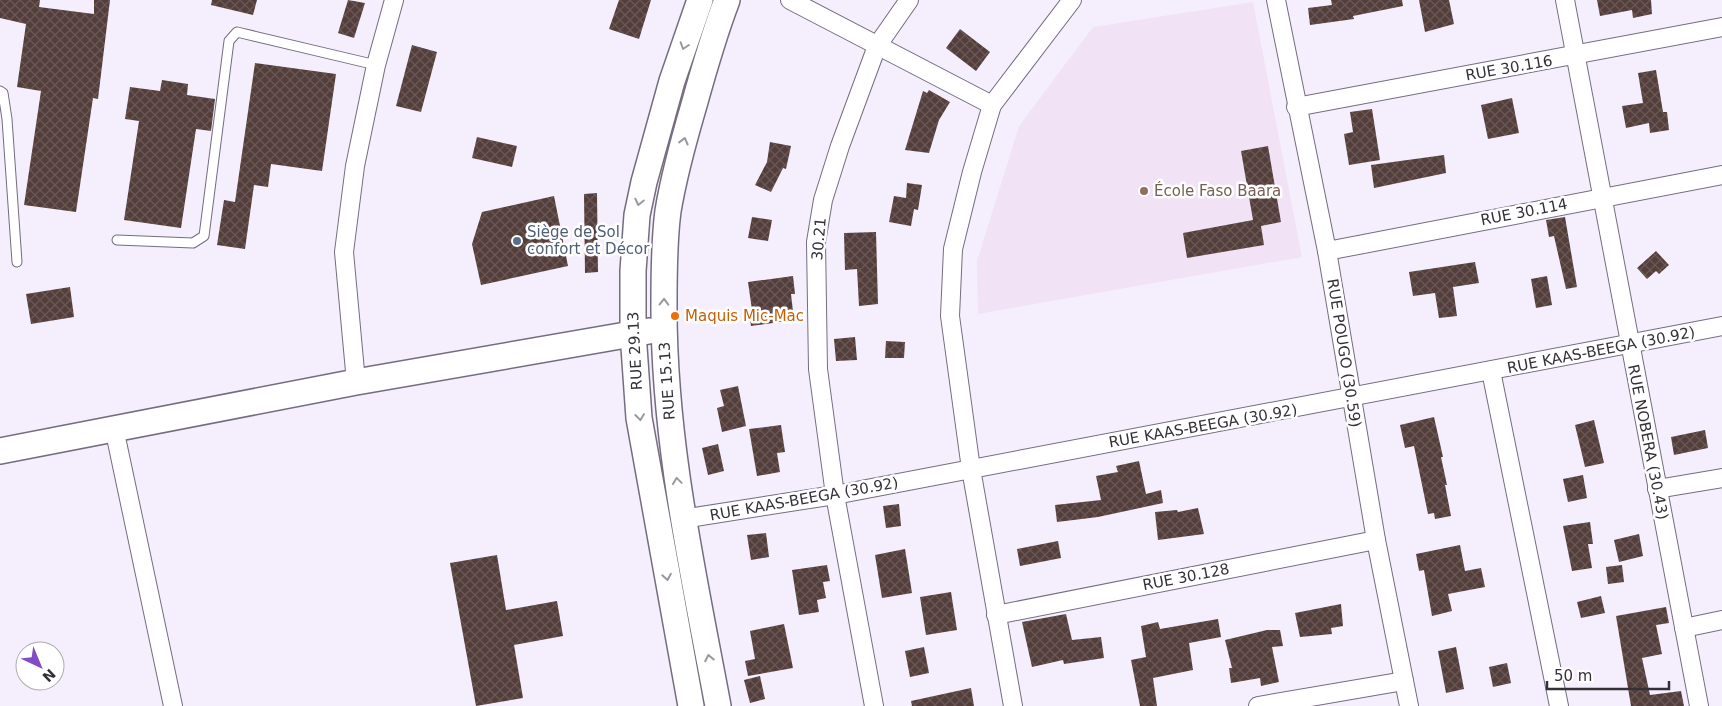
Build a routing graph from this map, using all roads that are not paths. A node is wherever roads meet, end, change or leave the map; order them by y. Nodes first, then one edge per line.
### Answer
1 (394, 0) edge
2 (700, 0) edge
3 (727, 0) edge
4 (790, 0) edge
5 (909, 0) edge
6 (1072, 0) edge
7 (1276, 0) edge
8 (1565, 0) edge
9 (1722, 27) edge
10 (877, 46) junction
11 (1576, 55) junction
12 (376, 65) junction
13 (0, 91) edge
14 (992, 105) junction
15 (1296, 107) junction
16 (1722, 175) edge
17 (1602, 197) junction
18 (117, 240) dead end
19 (1327, 251) junction
20 (17, 262) dead end
21 (1722, 326) edge
22 (664, 329) junction
23 (633, 333) junction
24 (1630, 344) junction
25 (1491, 371) junction
26 (356, 382) junction
27 (1351, 398) junction
28 (114, 428) junction
29 (0, 451) edge
30 (971, 469) junction
31 (1722, 478) edge
32 (1657, 489) junction
33 (835, 496) junction
34 (682, 519) junction
35 (1376, 540) junction
36 (996, 615) junction
37 (1722, 620) edge
38 (1684, 628) junction
39 (1404, 681) junction
40 (173, 706) edge
41 (691, 706) edge
42 (718, 706) edge
43 (874, 706) edge
44 (1013, 706) edge
45 (1258, 706) edge
46 (1410, 706) edge
47 (1559, 706) edge
48 (1699, 706) edge

1 - 12 street
2 -> 23 main road, RUE 29.13
22 -> 3 main road, RUE 15.13
4 - 10 street
5 - 10 street, 30.21 / 30.21
6 - 14 street
7 - 15 street, RUE POUGO (30.59)
8 - 11 street, RUE NOBERA (30.43)
9 - 11 street, RUE 30.116
10 - 14 street
10 - 33 street, 30.21 / 30.21
11 - 15 street, RUE 30.116
11 - 17 street, RUE NOBERA (30.43)
12 - 18 lane
12 - 26 street
13 - 20 lane
14 - 30 street
15 - 19 street, RUE POUGO (30.59)
16 - 17 street, RUE 30.114
17 - 19 street, RUE 30.114
17 - 24 street, RUE NOBERA (30.43)
19 - 27 street, RUE POUGO (30.59)
21 - 24 street, RUE KAAS-BEEGA (30.92)
22 - 23 main road
34 -> 22 main road, RUE 15.13
23 - 26 main road
23 -> 41 main road, RUE 29.13
24 - 25 street, RUE KAAS-BEEGA (30.92)
24 - 32 street, RUE NOBERA (30.43)
25 - 27 street, RUE KAAS-BEEGA (30.92)
25 - 47 street
26 - 28 main road
27 - 30 street, RUE KAAS-BEEGA (30.92)
27 - 35 street, RUE POUGO (30.59)
28 - 29 main road
28 - 40 street
30 - 33 street, RUE KAAS-BEEGA (30.92)
30 - 36 street
31 - 32 street
32 - 38 street, RUE NOBERA (30.43)
33 - 34 street, RUE KAAS-BEEGA (30.92)
33 - 43 street, 30.21
42 -> 34 main road, RUE 15.13
35 - 36 street, RUE 30.128
35 - 39 street, RUE POUGO (30.59)
36 - 44 street
37 - 38 street
38 - 48 street, RUE NOBERA (30.43)
39 - 45 street
39 - 46 street, RUE POUGO (30.59)

